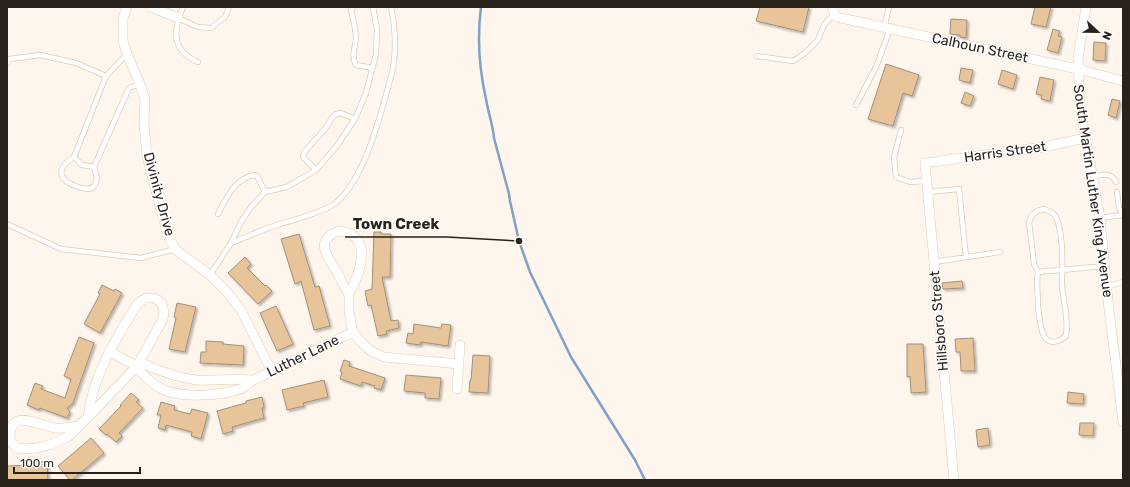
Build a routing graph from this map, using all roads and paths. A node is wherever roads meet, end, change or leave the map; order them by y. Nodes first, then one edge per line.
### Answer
1 (127, 7) edge
2 (151, 7) edge
3 (183, 7) edge
4 (229, 7) edge
5 (353, 7) edge
6 (373, 7) edge
7 (391, 7) edge
8 (889, 7) edge
9 (1086, 7) edge
10 (834, 12) edge
11 (178, 18) junction
12 (887, 28) junction
13 (126, 54) junction
14 (758, 56) dead end
15 (198, 62) dead end
16 (7, 64) edge
17 (373, 68) junction
18 (1078, 69) junction
19 (106, 76) junction
20 (1123, 80) edge
21 (140, 84) junction
22 (856, 105) dead end
23 (356, 119) junction
24 (901, 130) dead end
25 (1085, 138) junction
26 (74, 157) junction
27 (924, 163) joint
28 (94, 167) junction
29 (316, 170) junction
30 (1093, 176) junction
31 (926, 181) junction
32 (1116, 182) dead end
33 (265, 192) junction
34 (927, 192) junction
35 (1117, 192) dead end
36 (218, 214) dead end
37 (1123, 215) edge
38 (1100, 218) junction
39 (7, 224) edge
40 (232, 244) junction
41 (175, 249) junction
42 (1000, 252) dead end
43 (966, 257) junction
44 (934, 262) junction
45 (1105, 266) junction
46 (1063, 270) junction
47 (1038, 272) junction
48 (210, 275) junction
49 (1123, 282) edge
50 (1107, 288) junction
51 (349, 294) junction
52 (353, 332) junction
53 (460, 345) dead end
54 (110, 352) junction
55 (459, 364) junction
56 (137, 366) junction
57 (272, 372) junction
58 (254, 380) junction
59 (456, 389) dead end
60 (88, 417) junction
61 (1123, 422) edge
62 (78, 426) junction
63 (954, 480) edge

1 - 13 street, Divinity Drive
2 - 11 street
3 - 11 lane
4 - 11 lane
5 - 17 lane
6 - 17 lane
7 - 40 lane
8 - 12 lane
9 - 18 street, South Martin Luther King Avenue
10 - 12 street, Calhoun Street
10 - 14 lane
11 - 15 lane
12 - 18 street, Calhoun Street
12 - 22 lane
13 - 19 lane
13 - 21 street, Divinity Drive
16 - 19 lane
17 - 23 lane
18 - 20 street, Calhoun Street
18 - 25 street, South Martin Luther King Avenue
19 - 26 lane
21 - 28 lane
21 - 41 street, Divinity Drive
23 - 29 lane
23 - 29 lane
24 - 31 lane
25 - 27 street, Harris Street
25 - 30 street, South Martin Luther King Avenue
26 - 28 lane
26 - 28 lane
27 - 31 street, Hillsboro Street
29 - 33 lane
30 - 32 lane
30 - 38 street, South Martin Luther King Avenue
31 - 34 street, Hillsboro Street
33 - 36 lane
33 - 40 lane
34 - 43 lane
34 - 44 street, Hillsboro Street
35 - 37 lane
37 - 38 lane
38 - 45 street, South Martin Luther King Avenue
39 - 41 lane
40 - 48 lane
41 - 48 street, Divinity Drive
42 - 43 lane
43 - 44 lane
44 - 63 street, Hillsboro Street
45 - 46 lane
45 - 50 street, South Martin Luther King Avenue
46 - 47 lane
46 - 47 lane
46 - 47 lane
48 - 57 street, Divinity Drive
49 - 50 lane
50 - 61 street, South Martin Luther King Avenue
51 - 51 street
51 - 52 street
52 - 55 street
52 - 57 street, Luther Lane
53 - 55 street
54 - 56 street
54 - 56 street
54 - 60 street
55 - 59 street
56 - 58 street, Luther Lane
56 - 58 street, Luther Lane
56 - 60 street
57 - 58 street, Luther Lane
60 - 62 street
62 - 62 street

